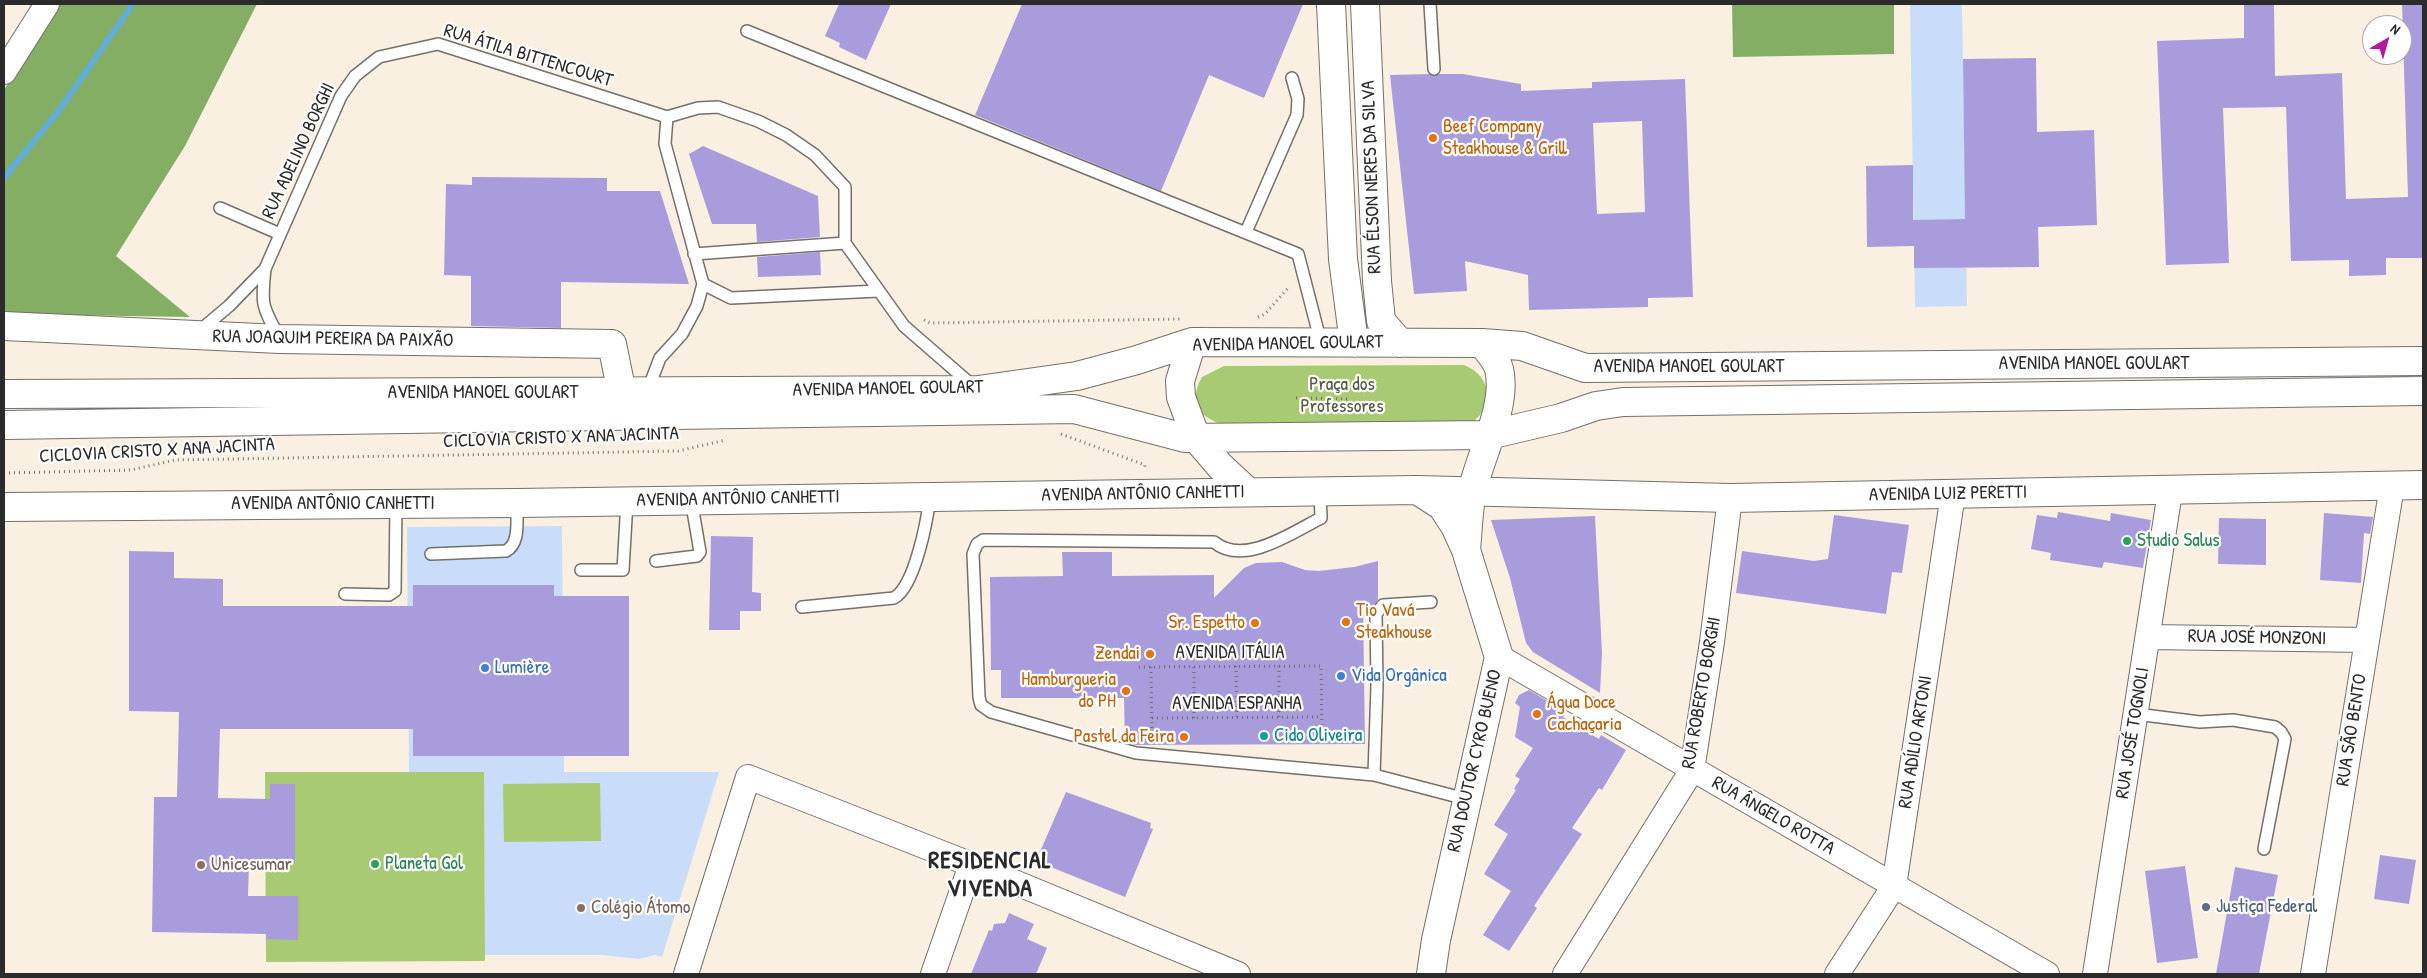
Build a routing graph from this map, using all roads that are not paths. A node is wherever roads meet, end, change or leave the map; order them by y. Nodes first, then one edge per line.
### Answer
1 (47, 4) edge
2 (1331, 4) edge
3 (1365, 4) edge
4 (1430, 4) edge
5 (747, 31) dead end
6 (379, 57) joint
7 (1434, 69) dead end
8 (4, 72) edge
9 (1292, 78) dead end
10 (1336, 102) junction
11 (1369, 102) junction
12 (667, 117) junction
13 (220, 208) dead end
14 (1246, 232) junction
15 (280, 234) junction
16 (845, 243) junction
17 (694, 254) junction
18 (265, 269) junction
19 (703, 284) junction
20 (878, 291) junction
21 (4, 326) edge
22 (1190, 331) junction
23 (194, 336) junction
24 (280, 339) junction
25 (1321, 343) junction
26 (1354, 343) junction
27 (1400, 343) junction
28 (1482, 343) junction
29 (2423, 361) edge
30 (978, 390) junction
31 (2423, 391) edge
32 (635, 392) junction
33 (4, 394) edge
34 (4, 425) edge
35 (1489, 435) junction
36 (1196, 438) junction
37 (2423, 485) edge
38 (2392, 486) junction
39 (1417, 490) junction
40 (1248, 492) junction
41 (1320, 492) junction
42 (2170, 492) junction
43 (1472, 493) junction
44 (1953, 494) junction
45 (930, 497) junction
46 (1730, 498) junction
47 (691, 500) junction
48 (627, 501) junction
49 (396, 503) junction
50 (517, 503) junction
51 (4, 507) edge
52 (1466, 550) junction
53 (431, 554) dead end
54 (656, 561) dead end
55 (581, 570) dead end
56 (345, 594) dead end
57 (1431, 602) dead end
58 (802, 607) dead end
59 (2148, 636) junction
60 (2367, 640) junction
61 (1499, 657) junction
62 (2136, 714) junction
63 (1692, 770) junction
64 (1374, 775) junction
65 (1466, 799) junction
66 (2264, 849) dead end
67 (971, 865) junction
68 (1894, 886) junction
69 (686, 974) edge
70 (934, 974) edge
71 (1238, 974) edge
72 (1431, 974) edge
73 (1565, 974) edge
74 (1837, 974) edge
75 (2047, 974) edge
76 (2095, 974) edge
77 (2313, 974) edge

1 - 8 street
2 - 10 main road, RUA ÉLSON NERES DA SILVA
3 - 11 main road, RUA ÉLSON NERES DA SILVA
4 - 7 lane
5 - 14 lane
6 - 12 lane, RUA ÁTILA BITTENCOURT
6 - 15 lane, RUA ADELINO BORGHI
9 - 14 lane
10 - 11 main road
10 - 26 main road, RUA ÉLSON NERES DA SILVA
11 - 27 main road, RUA ÉLSON NERES DA SILVA
12 - 16 lane
12 - 17 lane
13 - 15 lane
14 - 25 lane
15 - 18 lane, RUA ADELINO BORGHI
16 - 17 lane
16 - 20 lane
17 - 19 lane
18 - 23 lane
18 - 24 lane
19 - 20 lane
19 - 32 lane
20 - 30 lane
21 - 23 main road, RUA JOAQUIM PEREIRA DA PAIXÃO
22 - 25 main road, AVENIDA MANOEL GOULART
22 - 30 main road, AVENIDA MANOEL GOULART
22 - 36 main road
23 - 24 main road, RUA JOAQUIM PEREIRA DA PAIXÃO
24 - 32 main road, RUA JOAQUIM PEREIRA DA PAIXÃO
25 - 26 main road, AVENIDA MANOEL GOULART
26 - 27 main road, AVENIDA MANOEL GOULART
27 - 28 main road, AVENIDA MANOEL GOULART
28 - 29 main road, AVENIDA MANOEL GOULART
28 - 35 main road, RUA DOUTOR CYRO BUENO
30 - 32 main road, AVENIDA MANOEL GOULART
31 - 35 main road, AVENIDA MANOEL GOULART
32 - 33 main road, AVENIDA MANOEL GOULART
34 - 36 main road, AVENIDA MANOEL GOULART
35 - 36 main road, AVENIDA MANOEL GOULART
35 - 43 main road, RUA DOUTOR CYRO BUENO
36 - 40 main road
37 - 38 main road, AVENIDA LUIZ PERETTI
38 - 42 main road, AVENIDA LUIZ PERETTI
38 - 60 street, RUA SÃO BENTO
39 - 41 main road, AVENIDA ANTÔNIO CANHETTI
39 - 43 main road, AVENIDA ANTÔNIO CANHETTI
39 - 52 main road, RUA DOUTOR CYRO BUENO
40 - 41 main road, AVENIDA ANTÔNIO CANHETTI
40 - 45 main road, AVENIDA ANTÔNIO CANHETTI
41 - 64 lane
42 - 44 main road, AVENIDA LUIZ PERETTI
42 - 59 street, RUA JOSÉ TOGNOLI
43 - 46 main road, AVENIDA LUIZ PERETTI
43 - 52 main road, RUA DOUTOR CYRO BUENO
44 - 46 main road, AVENIDA LUIZ PERETTI
44 - 68 street, RUA ADÍLIO ARTONI
45 - 47 main road, AVENIDA ANTÔNIO CANHETTI
45 - 58 lane
46 - 63 street, RUA ROBERTO BORGHI
47 - 48 main road, AVENIDA ANTÔNIO CANHETTI
47 - 54 lane
48 - 50 main road, AVENIDA ANTÔNIO CANHETTI
48 - 55 lane
49 - 50 main road, AVENIDA ANTÔNIO CANHETTI
49 - 51 main road, AVENIDA ANTÔNIO CANHETTI
49 - 56 lane
50 - 53 lane
52 - 61 main road, RUA DOUTOR CYRO BUENO
57 - 64 lane
59 - 60 street, RUA JOSÉ MONZONI
59 - 62 street, RUA JOSÉ TOGNOLI
60 - 77 street, RUA SÃO BENTO
61 - 63 street, RUA ÂNGELO ROTTA
61 - 65 main road, RUA DOUTOR CYRO BUENO
62 - 66 lane
62 - 76 street, RUA JOSÉ TOGNOLI
63 - 68 street, RUA ÂNGELO ROTTA
63 - 73 street, RUA ROBERTO BORGHI
64 - 65 lane
65 - 72 main road, RUA DOUTOR CYRO BUENO
67 - 69 street
67 - 70 street
67 - 71 street
68 - 74 street, RUA ADÍLIO ARTONI
68 - 75 street, RUA ÂNGELO ROTTA

